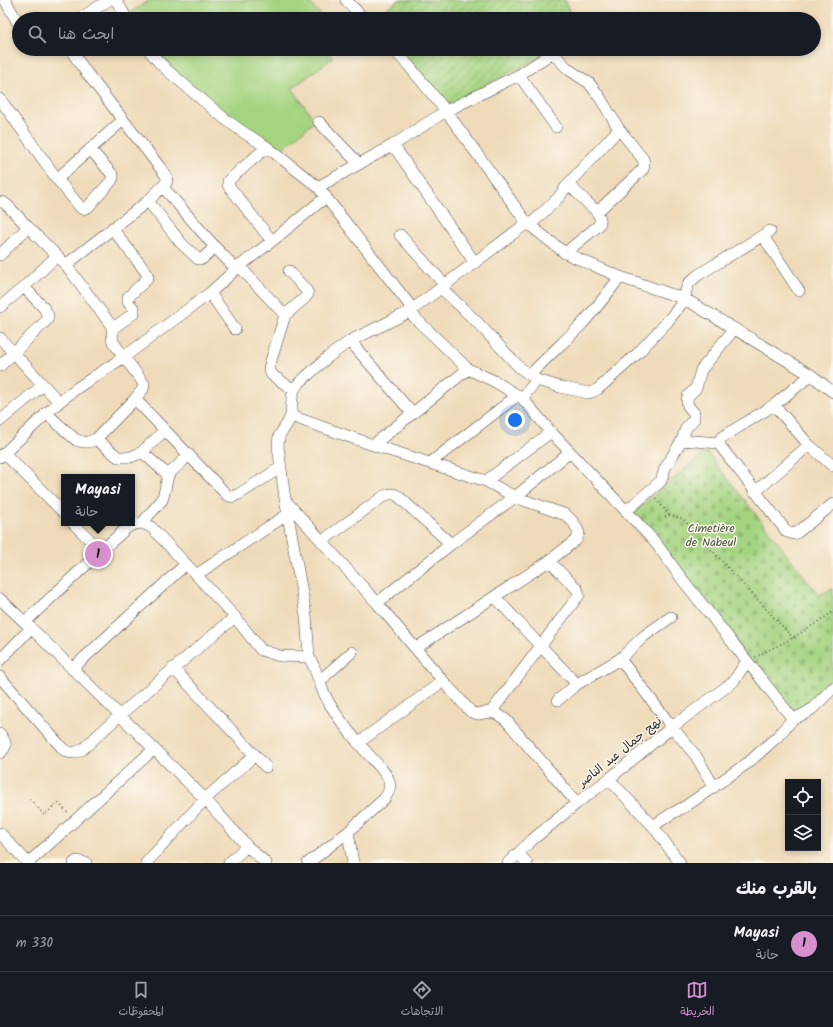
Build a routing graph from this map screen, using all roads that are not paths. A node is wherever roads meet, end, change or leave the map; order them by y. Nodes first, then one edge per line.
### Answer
1 (5, 0) edge
2 (109, 0) edge
3 (116, 0) edge
4 (346, 0) edge
5 (12, 12) edge
6 (90, 12) edge
7 (123, 12) edge
8 (357, 12) edge
9 (75, 56) edge
10 (154, 56) edge
11 (400, 56) edge
12 (548, 56) edge
13 (559, 56) edge
14 (519, 75) junction
15 (0, 99) edge
16 (446, 110) junction
17 (123, 120) junction
18 (319, 122) dead end
19 (556, 127) dead end
20 (619, 129) junction
21 (392, 145) junction
22 (267, 147) junction
23 (90, 149) junction
24 (359, 164) junction
25 (57, 179) junction
26 (568, 184) junction
27 (163, 187) junction
28 (318, 187) junction
29 (326, 197) junction
30 (148, 201) junction
31 (0, 202) edge
32 (597, 212) junction
33 (528, 224) junction
34 (28, 227) junction
35 (112, 228) junction
36 (400, 235) dead end
37 (272, 241) junction
38 (215, 246) junction
39 (565, 253) junction
40 (0, 255) edge
41 (57, 256) junction
42 (475, 262) junction
43 (66, 265) junction
44 (238, 268) junction
45 (289, 271) dead end
46 (620, 277) junction
47 (443, 286) junction
48 (24, 287) junction
49 (799, 291) dead end
50 (210, 293) junction
51 (684, 299) junction
52 (0, 307) edge
53 (411, 310) junction
54 (285, 315) junction
55 (112, 329) junction
56 (235, 329) dead end
57 (734, 329) junction
58 (0, 338) edge
59 (350, 341) junction
60 (13, 353) junction
61 (124, 357) junction
62 (0, 366) edge
63 (468, 369) junction
64 (811, 375) junction
65 (534, 377) junction
66 (43, 385) junction
67 (294, 390) junction
68 (833, 392) edge
69 (520, 397) junction
70 (135, 398) junction
71 (59, 402) junction
72 (774, 405) junction
73 (46, 412) junction
74 (412, 413) junction
75 (291, 416) junction
76 (0, 421) edge
77 (165, 430) junction
78 (551, 432) junction
79 (96, 439) junction
80 (682, 440) junction
81 (719, 442) junction
82 (373, 444) junction
83 (809, 445) junction
84 (142, 452) junction
85 (570, 452) junction
86 (2, 455) edge
87 (189, 456) junction
88 (430, 463) junction
89 (833, 466) edge
90 (280, 468) junction
91 (168, 475) junction
92 (486, 481) junction
93 (756, 492) junction
94 (515, 497) junction
95 (285, 499) junction
96 (833, 504) edge
97 (61, 511) edge
98 (626, 511) junction
99 (288, 514) junction
100 (142, 523) junction
101 (135, 524) edge
102 (76, 526) edge
103 (130, 526) edge
104 (322, 541) junction
105 (452, 544) junction
106 (101, 551) junction
107 (549, 561) junction
108 (186, 564) junction
109 (196, 575) junction
110 (495, 597) junction
111 (0, 599) edge
112 (376, 603) junction
113 (235, 617) junction
114 (670, 617) dead end
115 (28, 625) junction
116 (540, 646) junction
117 (416, 648) junction
118 (352, 652) dead end
119 (309, 657) junction
120 (620, 659) junction
121 (0, 660) edge
122 (747, 661) junction
123 (173, 668) junction
124 (72, 669) junction
125 (0, 677) edge
126 (443, 681) junction
127 (320, 682) junction
128 (577, 684) junction
129 (833, 688) edge
130 (558, 700) dead end
131 (491, 712) junction
132 (119, 715) junction
133 (792, 719) junction
134 (672, 727) junction
135 (0, 734) edge
136 (358, 743) junction
137 (154, 749) junction
138 (0, 753) edge
139 (255, 755) junction
140 (266, 767) dead end
141 (609, 779) junction
142 (714, 787) junction
143 (205, 799) junction
144 (577, 803) junction
145 (653, 826) junction
146 (348, 832) junction
147 (0, 833) edge
148 (247, 846) junction
149 (518, 853) junction
150 (28, 863) edge
151 (74, 863) edge
152 (86, 863) edge
153 (146, 863) edge
154 (229, 863) edge
155 (266, 863) edge
156 (308, 863) edge
157 (353, 863) edge
158 (508, 863) edge
159 (527, 863) edge
160 (680, 863) edge

1 - 5 street
2 - 6 street
3 - 7 street
4 - 8 street
9 - 17 street
10 - 22 street
11 - 16 street
12 - 14 street
13 - 20 street
14 - 16 street
14 - 19 street
15 - 25 street
16 - 21 street
16 - 33 street
17 - 23 street
17 - 27 street
18 - 24 street
20 - 26 street
20 - 32 street
21 - 24 street
21 - 42 street
22 - 28 street
22 - 37 street
23 - 25 street
23 - 25 street
24 - 28 street
26 - 32 street
26 - 33 street
27 - 30 street
27 - 38 street
28 - 29 street
29 - 37 street
29 - 53 street
30 - 35 street
30 - 38 street
31 - 34 street
32 - 39 street
33 - 39 street
33 - 42 street
34 - 40 street
34 - 41 street
35 - 43 street
35 - 55 street
36 - 47 street
37 - 44 street
38 - 44 street
39 - 46 street
41 - 43 street
41 - 48 street
42 - 47 street
43 - 55 street
44 - 50 street
44 - 54 street
45 - 54 street
46 - 51 street
46 - 65 street
47 - 53 street
47 - 65 street
48 - 52 street
48 - 60 street
49 - 51 street
50 - 56 street
50 - 61 street
51 - 57 street
51 - 65 street
53 - 59 street
53 - 63 street
54 - 67 street
55 - 61 street
57 - 64 street
57 - 80 street
58 - 60 street
59 - 67 street
59 - 74 street
60 - 62 street
60 - 66 street
61 - 70 street
61 - 71 street
63 - 69 street
63 - 74 street
64 - 68 street
64 - 72 street
65 - 69 street
66 - 71 street
66 - 76 street
67 - 75 street
69 - 78 street
69 - 88 street
70 - 77 street
70 - 79 street
71 - 73 street
72 - 81 street
72 - 83 street
73 - 79 street
73 - 86 street
74 - 82 street
75 - 82 street
75 - 90 street
77 - 84 street
77 - 87 street
78 - 85 street
78 - 92 street
79 - 84 street
80 - 81 street
80 - 98 street
81 - 93 street
82 - 88 street
83 - 89 street
83 - 93 street
84 - 91 street
85 - 94 street
85 - 98 street
86 - 97 street
87 - 90 street
87 - 91 street
88 - 92 street
90 - 95 street
91 - 100 street
92 - 94 street
93 - 96 street
94 - 105 street
94 - 107 street
95 - 99 street
95 - 104 street
98 - 122 street
99 - 109 street
99 - 119 street
100 - 101 street
100 - 108 street
102 - 106 street
103 - 106 street
104 - 105 street
104 - 112 street
105 - 112 street
106 - 115 street
107 - 110 street
107 - 116 street
108 - 109 street
108 - 124 street
109 - 113 street
110 - 116 street
110 - 117 street
111 - 115 street
112 - 117 street
113 - 119 street
113 - 123 street
114 - 120 street
115 - 121 street
115 - 124 street
116 - 128 street
116 - 131 street
117 - 126 street
118 - 127 street
119 - 127 street
120 - 128 street
120 - 134 street
122 - 133 street
122 - 134 street, نهج جمال عبد الناصر
123 - 132 street
123 - 139 street
124 - 132 street
125 - 132 street
126 - 131 street
126 - 136 street
127 - 136 street
128 - 130 street
129 - 133 street
131 - 144 street
132 - 137 street
133 - 142 street
134 - 141 street, نهج جمال عبد الناصر
134 - 142 street
135 - 138 street
136 - 146 street
137 - 143 street
137 - 150 street
139 - 140 street
139 - 143 street
141 - 144 street, نهج جمال عبد الناصر
141 - 145 street
142 - 145 street
143 - 148 street
143 - 153 street
144 - 149 street, نهج جمال عبد الناصر
145 - 160 street
146 - 156 street
146 - 157 street
147 - 150 street
148 - 154 street
148 - 155 street
149 - 158 street, نهج جمال عبد الناصر
149 - 159 street
151 - 152 street

